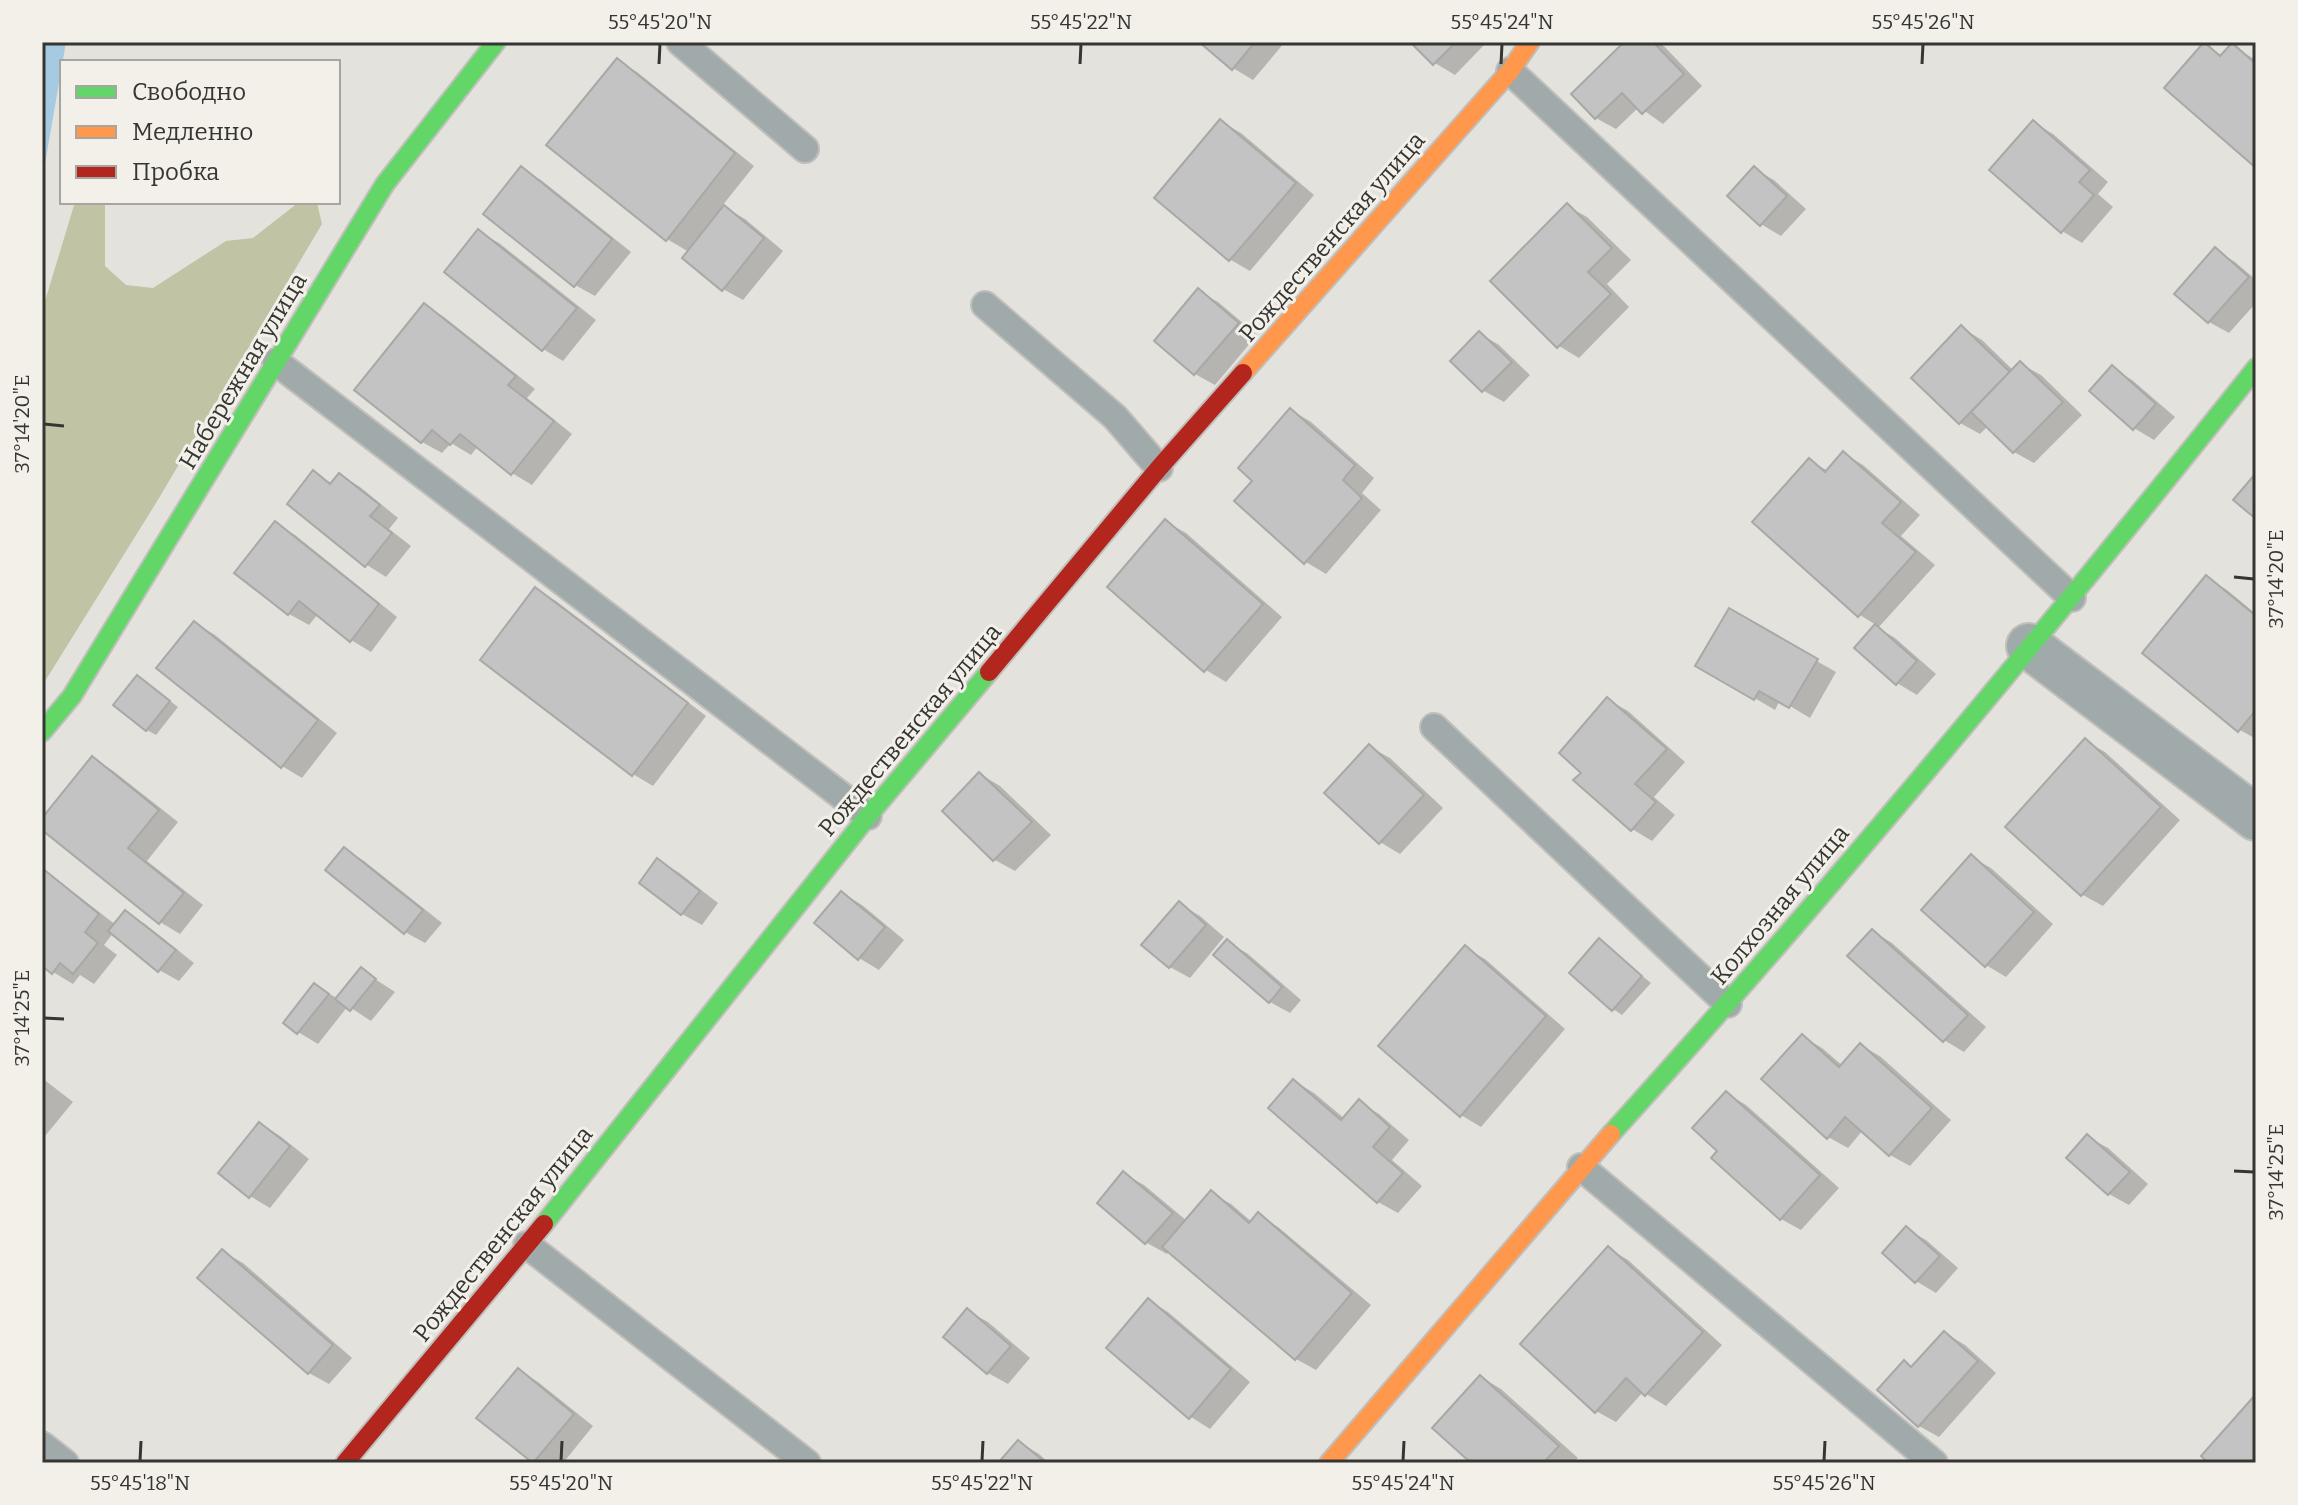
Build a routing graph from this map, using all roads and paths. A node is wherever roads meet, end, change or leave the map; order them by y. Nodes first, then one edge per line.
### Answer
1 (496, 42) edge
2 (680, 42) edge
3 (1530, 42) edge
4 (1510, 71) junction
5 (805, 149) dead end
6 (985, 305) dead end
7 (276, 362) junction
8 (2256, 368) edge
9 (1159, 468) junction
10 (2072, 598) junction
11 (2029, 646) junction
12 (1434, 727) dead end
13 (42, 732) edge
14 (868, 816) junction
15 (2256, 818) edge
16 (1728, 1004) junction
17 (1581, 1167) junction
18 (527, 1245) junction
19 (42, 1445) edge
20 (65, 1463) edge
21 (345, 1463) edge
22 (807, 1463) edge
23 (1329, 1463) edge
24 (1934, 1463) edge

1 - 7 street, Набережная улица
2 - 5 lane
3 - 4 street, Рождественская улица
4 - 9 street, Рождественская улица
4 - 10 lane
6 - 9 lane
7 - 13 street, Набережная улица
7 - 14 lane
8 - 10 street, Колхозная улица
9 - 14 street, Рождественская улица
10 - 11 street, Колхозная улица
11 - 15 street
11 - 16 street, Колхозная улица
12 - 16 lane
14 - 18 street, Рождественская улица
16 - 17 street, Колхозная улица
17 - 23 street, Колхозная улица
17 - 24 lane
18 - 21 street, Рождественская улица
18 - 22 lane
19 - 20 lane

